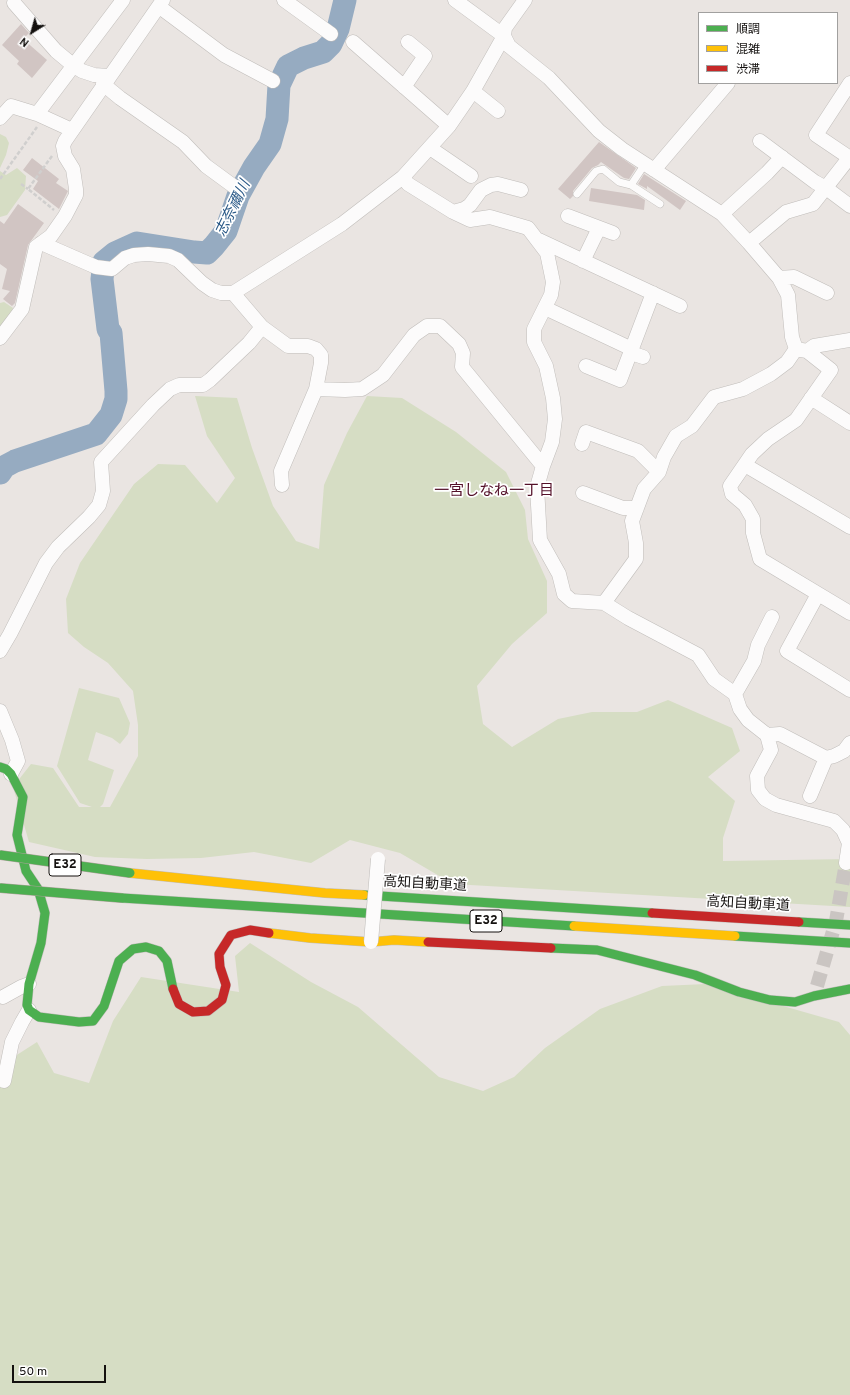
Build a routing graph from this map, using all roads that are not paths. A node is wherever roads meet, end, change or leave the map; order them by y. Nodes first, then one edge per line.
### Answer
1 (123, 0) edge
2 (284, 0) edge
3 (455, 0) edge
4 (525, 0) edge
5 (161, 2) edge
6 (14, 3) dead end
7 (332, 34) dead end
8 (504, 36) junction
9 (353, 42) dead end
10 (408, 42) dead end
11 (74, 66) junction
12 (106, 80) junction
13 (273, 81) dead end
14 (850, 83) edge
15 (727, 84) edge
16 (404, 87) junction
17 (473, 91) junction
18 (498, 111) dead end
19 (37, 114) junction
20 (0, 118) edge
21 (449, 126) junction
22 (72, 130) junction
23 (760, 141) dead end
24 (430, 148) junction
25 (782, 157) junction
26 (850, 158) edge
27 (650, 167) junction
28 (471, 176) dead end
29 (403, 177) junction
30 (631, 185) junction
31 (236, 188) dead end
32 (826, 188) junction
33 (521, 190) dead end
34 (577, 194) dead end
35 (660, 204) dead end
36 (850, 206) edge
37 (453, 212) junction
38 (722, 214) junction
39 (568, 216) dead end
40 (599, 228) junction
41 (613, 234) dead end
42 (538, 239) junction
43 (41, 243) junction
44 (749, 243) junction
45 (583, 261) junction
46 (779, 278) junction
47 (233, 293) junction
48 (827, 293) dead end
49 (653, 294) junction
50 (680, 306) dead end
51 (545, 308) junction
52 (262, 327) junction
53 (0, 338) edge
54 (850, 340) edge
55 (802, 350) junction
56 (635, 353) junction
57 (586, 366) dead end
58 (316, 389) junction
59 (812, 398) junction
60 (850, 423) edge
61 (582, 444) dead end
62 (745, 465) junction
63 (543, 466) junction
64 (659, 472) junction
65 (282, 485) dead end
66 (583, 493) dead end
67 (637, 508) junction
68 (850, 527) edge
69 (818, 594) junction
70 (604, 603) junction
71 (850, 613) edge
72 (772, 617) dead end
73 (0, 651) edge
74 (850, 690) edge
75 (735, 694) junction
76 (0, 711) edge
77 (767, 735) junction
78 (850, 743) edge
79 (826, 758) junction
80 (6, 770) edge
81 (810, 796) dead end
82 (0, 855) edge
83 (378, 859) dead end
84 (846, 863) dead end
85 (0, 888) edge
86 (850, 925) edge
87 (371, 942) junction
88 (850, 943) edge
89 (29, 984) junction
90 (850, 989) edge
91 (3, 997) dead end
92 (30, 1010) junction
93 (4, 1081) dead end

1 - 11 street
2 - 7 street
3 - 8 street
4 - 8 street
5 - 12 street
5 - 13 street
6 - 11 street
8 - 17 street
8 - 27 street
9 - 16 street
10 - 16 street
11 - 12 street
11 - 19 street
12 - 22 street
12 - 31 street
14 - 26 street
15 - 27 street
16 - 21 street
17 - 18 street
17 - 21 street
19 - 20 street
19 - 22 street
21 - 24 street
22 - 43 street
23 - 25 street
24 - 28 street
24 - 29 street
25 - 32 street
25 - 38 street
26 - 32 street
27 - 30 lane
27 - 38 street
29 - 37 street
29 - 47 street
30 - 34 lane
30 - 35 lane
32 - 36 street
32 - 44 street
33 - 37 street
37 - 42 street
38 - 44 street
39 - 40 street
40 - 41 street
40 - 45 street
42 - 45 street
42 - 51 street
43 - 47 street
43 - 53 street
44 - 46 street
45 - 49 street
46 - 48 street
46 - 55 street
47 - 52 street
49 - 50 street
49 - 56 street
51 - 56 street
51 - 63 street
52 - 58 street
52 - 73 street
54 - 55 street
55 - 59 street
55 - 64 street
56 - 57 street
58 - 63 street
58 - 65 street
59 - 60 street
59 - 62 street
61 - 64 street
62 - 68 street
62 - 69 street
63 - 70 street
64 - 67 street
66 - 67 street
67 - 70 street
69 - 71 street
69 - 74 street
70 - 75 street
72 - 75 street
75 - 77 street
76 - 80 street
77 - 79 street
77 - 84 street
78 - 79 street
79 - 81 street
80 - 89 main road
82 - 86 main road, 高知自動車道 / E32, bridge
83 - 87 street, bridge
85 - 88 main road, E32, bridge
87 - 90 main road
87 - 92 main road
89 - 91 street
89 - 92 main road
92 - 93 street

